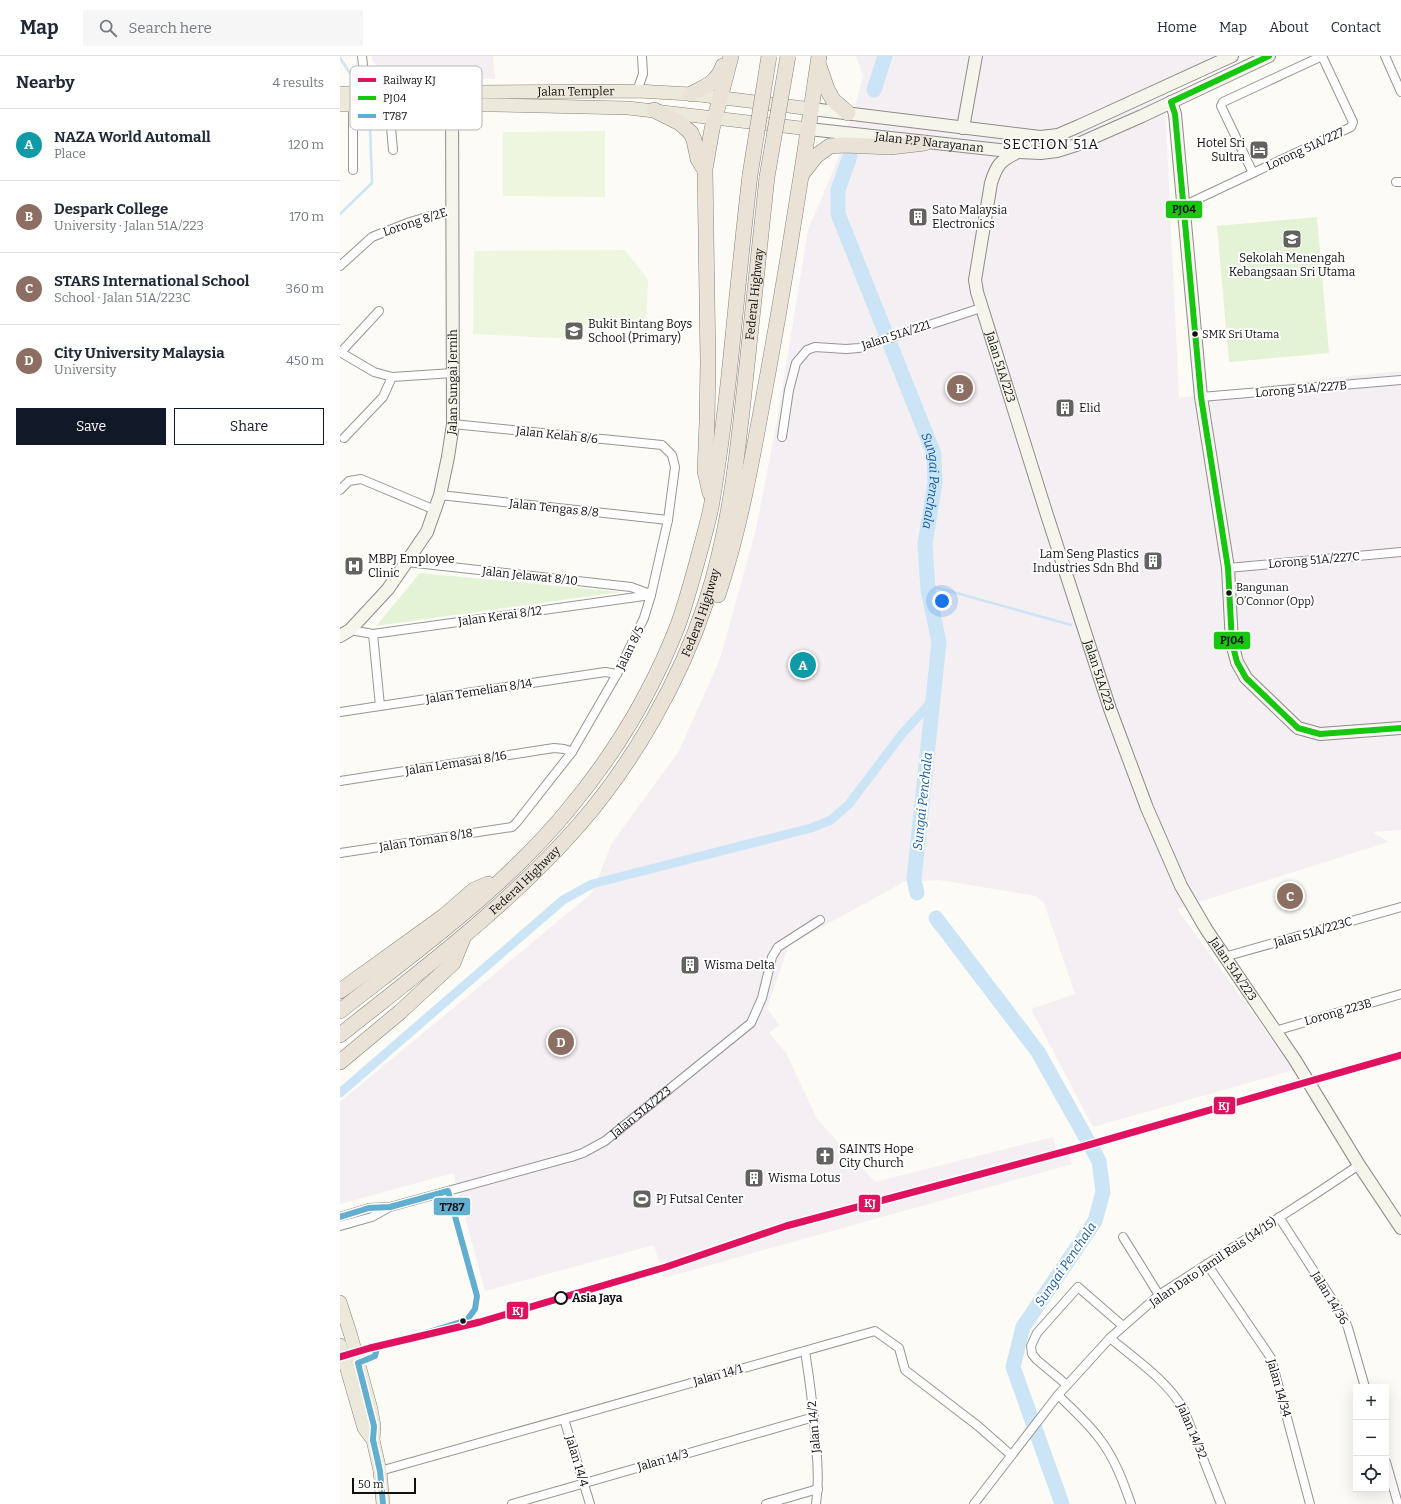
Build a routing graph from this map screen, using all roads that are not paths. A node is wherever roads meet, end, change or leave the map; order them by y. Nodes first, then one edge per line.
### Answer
1 (362, 56) edge
2 (642, 56) edge
3 (727, 56) edge
4 (731, 56) edge
5 (769, 56) edge
6 (788, 56) edge
7 (976, 56) edge
8 (1232, 56) edge
9 (1269, 56) edge
10 (1322, 56) edge
11 (1385, 56) edge
12 (819, 60) edge
13 (363, 66) edge
14 (637, 91) junction
15 (1401, 92) edge
16 (691, 94) junction
17 (482, 98) edge
18 (720, 98) junction
19 (482, 100) edge
20 (1171, 102) junction
21 (812, 109) junction
22 (654, 110) junction
23 (848, 114) junction
24 (714, 118) junction
25 (963, 128) junction
26 (808, 129) junction
27 (353, 130) edge
28 (391, 130) edge
29 (452, 130) edge
30 (925, 143) junction
31 (393, 150) dead end
32 (1018, 152) junction
33 (353, 170) dead end
34 (705, 170) junction
35 (1253, 173) junction
36 (802, 175) junction
37 (1183, 206) junction
38 (453, 210) junction
39 (340, 266) edge
40 (981, 308) junction
41 (379, 310) dead end
42 (341, 354) edge
43 (453, 373) junction
44 (392, 376) junction
45 (1401, 380) edge
46 (1201, 397) junction
47 (453, 424) junction
48 (782, 436) dead end
49 (344, 438) dead end
50 (662, 445) joint
51 (340, 490) edge
52 (440, 495) junction
53 (712, 504) junction
54 (435, 510) junction
55 (668, 520) junction
56 (1401, 552) edge
57 (407, 562) junction
58 (1228, 568) junction
59 (651, 595) junction
60 (702, 615) junction
61 (345, 633) edge
62 (373, 634) junction
63 (617, 674) junction
64 (380, 706) junction
65 (340, 712) edge
66 (1401, 728) edge
67 (572, 752) junction
68 (340, 781) edge
69 (512, 827) joint
70 (340, 853) edge
71 (505, 876) junction
72 (1401, 907) edge
73 (820, 920) dead end
74 (464, 937) junction
75 (1224, 957) junction
76 (340, 991) edge
77 (1401, 994) edge
78 (340, 1011) edge
79 (1275, 1030) junction
80 (340, 1035) edge
81 (340, 1062) edge
82 (1359, 1165) junction
83 (390, 1207) junction
84 (340, 1217) edge
85 (1279, 1217) junction
86 (340, 1226) edge
87 (1401, 1228) edge
88 (1123, 1237) dead end
89 (1207, 1264) junction
90 (1159, 1295) junction
91 (340, 1302) edge
92 (1123, 1326) junction
93 (1110, 1338) junction
94 (340, 1345) edge
95 (805, 1351) junction
96 (1364, 1384) edge
97 (1067, 1385) junction
98 (1058, 1395) junction
99 (814, 1417) junction
100 (564, 1419) junction
101 (373, 1440) junction
102 (1013, 1452) junction
103 (380, 1471) junction
104 (1389, 1472) edge
105 (584, 1483) junction
106 (818, 1490) junction
107 (383, 1504) edge
108 (512, 1504) edge
109 (590, 1504) edge
110 (766, 1504) edge
111 (816, 1504) edge
112 (974, 1504) edge
113 (1131, 1504) edge
114 (1221, 1504) edge
115 (1310, 1504) edge
116 (1398, 1504) edge

1 - 13 street
2 - 14 street
3 - 16 highway
4 - 18 highway
5 - 53 highway, Federal Highway, bridge
6 - 60 highway, Federal Highway, bridge
7 - 25 street
8 - 25 street, Jalan P.P Narayanan
9 - 20 street, Jalan P.P Narayanan
10 - 35 street, Lorong 51A/227
10 - 35 street, Lorong 51A/227
11 - 15 street
12 - 21 highway
12 - 23 highway
14 - 16 main road, Jalan Templer
14 - 17 main road, Jalan Templer
16 - 18 main road, Jalan Templer
18 - 21 main road, Jalan Templer
18 - 24 highway
19 - 22 main road, Jalan Templer
20 - 32 street, Jalan P.P Narayanan
20 - 37 street
21 - 23 street, Jalan P.P Narayanan
21 - 26 highway
22 - 24 main road, Jalan Templer
22 - 34 highway
23 - 25 street, Jalan P.P Narayanan
24 - 26 main road, Jalan Templer
24 - 34 highway
26 - 30 street, Jalan P.P Narayanan
26 - 36 highway
27 - 33 street
28 - 31 street
29 - 38 street, Jalan Sungai Jernih
30 - 32 street, Jalan P.P Narayanan
30 - 36 highway
32 - 40 street, Jalan 51A/223
34 - 53 highway
35 - 37 street, Lorong 51A/227
36 - 60 highway
37 - 46 street
38 - 39 street, Lorong 8/2E
38 - 43 street, Jalan Sungai Jernih
40 - 48 street, Jalan 51A/221
40 - 75 street, Jalan 51A/223
41 - 42 street
42 - 44 street
43 - 44 street
43 - 47 street, Jalan Sungai Jernih
44 - 49 street
45 - 46 street, Lorong 51A/227B
46 - 58 street
47 - 50 street, Jalan Kelah 8/6
47 - 52 street, Jalan Sungai Jernih
50 - 55 street, Jalan 8/5
51 - 54 street
52 - 54 street, Jalan Sungai Jernih
52 - 55 street, Jalan Tengas 8/8
53 - 71 highway, Federal Highway
54 - 57 street, Jalan Sungai Jernih
55 - 59 street, Jalan 8/5
56 - 58 street, Lorong 51A/227C
57 - 59 street, Jalan Jelawat 8/10
57 - 61 street, Jalan Sungai Jernih
58 - 66 street
59 - 62 street, Jalan Kerai 8/12
59 - 63 street, Jalan 8/5
60 - 74 highway, Federal Highway
61 - 62 street, Jalan Kerai 8/12
62 - 64 street
63 - 64 street, Jalan Temelian 8/14
63 - 67 street, Jalan 8/5
64 - 65 street, Jalan Temelian 8/14
67 - 68 street, Jalan Lemasai 8/16
67 - 69 street, Jalan 8/5
69 - 70 street, Jalan Toman 8/18
71 - 76 highway
71 - 78 highway, Federal Highway
72 - 75 street, Jalan 51A/223C
73 - 83 street, Jalan 51A/223
74 - 80 highway, Federal Highway
74 - 81 highway
75 - 79 street, Jalan 51A/223
77 - 79 street, Lorong 223B
79 - 82 street, Jalan 51A/223
82 - 85 street, Jalan Dato Jamil Rais (14/15)
82 - 87 street, Jalan 51A/223
83 - 84 street, Jalan 51A/223
83 - 86 street, Jalan 51A/223
85 - 89 street, Jalan Dato Jamil Rais (14/15)
85 - 96 street, Jalan 14/36
88 - 90 street
89 - 90 street, Jalan Dato Jamil Rais (14/15)
89 - 115 street, Jalan 14/34
90 - 92 street, Jalan Dato Jamil Rais (14/15)
91 - 101 main road
92 - 93 street, Jalan Dato Jamil Rais (14/15)
92 - 97 street
93 - 97 street, Jalan Dato Jamil Rais (14/15)
93 - 114 street, Jalan 14/32
94 - 101 main road
95 - 99 street, Jalan 14/2
95 - 100 street, Jalan 14/1
95 - 102 street, Jalan 14/1
97 - 98 street, Jalan Dato Jamil Rais (14/15)
98 - 102 street, Jalan Dato Jamil Rais (14/15)
98 - 113 street
99 - 105 street, Jalan 14/3
99 - 106 street, Jalan 14/2
100 - 103 street, Jalan 14/1
100 - 105 street, Jalan 14/4
101 - 103 main road
102 - 112 street, Jalan Dato Jamil Rais (14/15)
103 - 107 main road
104 - 116 street
105 - 108 street, Jalan 14/3
105 - 109 street, Jalan 14/4
106 - 110 street
106 - 111 street, Jalan 14/2

